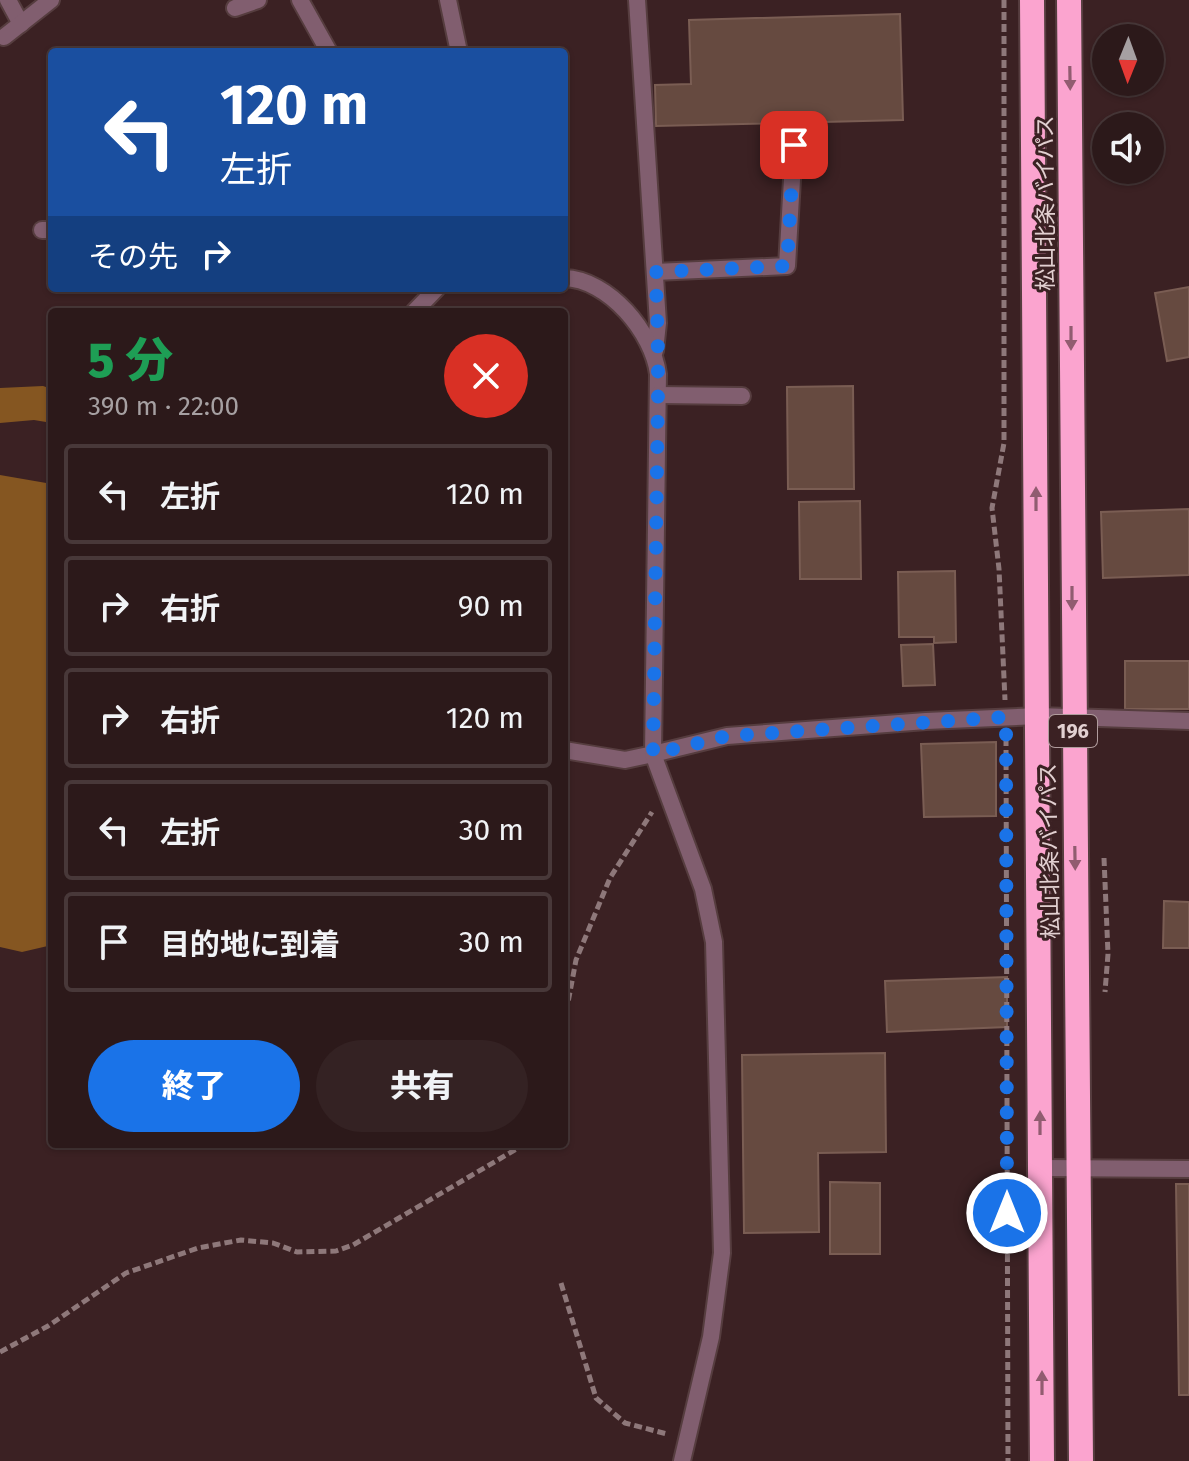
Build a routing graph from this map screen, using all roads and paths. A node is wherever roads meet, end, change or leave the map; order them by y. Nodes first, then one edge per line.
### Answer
1 (8, 0) edge
2 (51, 0) edge
3 (258, 0) edge
4 (300, 0) edge
5 (448, 0) edge
6 (637, 0) edge
7 (1004, 0) edge
8 (1032, 0) edge
9 (1069, 0) edge
10 (235, 8) dead end
11 (21, 24) junction
12 (4, 37) dead end
13 (327, 48) edge
14 (458, 48) edge
15 (794, 145) dead end
16 (655, 272) junction
17 (568, 279) edge
18 (433, 292) edge
19 (418, 308) edge
20 (655, 351) junction
21 (658, 395) junction
22 (742, 396) dead end
23 (1038, 716) junction
24 (1006, 717) junction
25 (1073, 719) junction
26 (1189, 721) edge
27 (568, 751) edge
28 (653, 754) junction
29 (665, 787) junction
30 (568, 1003) edge
31 (518, 1148) edge
32 (1080, 1166) junction
33 (1041, 1168) junction
34 (1189, 1169) edge
35 (561, 1283) dead end
36 (0, 1352) edge
37 (686, 1438) junction
38 (682, 1461) edge
39 (1008, 1461) edge
40 (1042, 1461) edge
41 (1081, 1461) edge

1 - 11 street
2 - 11 street
3 - 10 street
4 - 13 street
5 - 14 street
6 - 16 street
7 - 24 path
23 -> 8 highway, 松山北条バイパス / 196
9 -> 25 highway, 松山北条バイパス / 196
11 - 12 street
15 - 16 street
16 - 20 street
17 - 20 street
18 - 19 street
20 - 21 street
21 - 22 street
21 - 28 street
23 - 24 street
23 - 25 street
33 -> 23 highway, 松山北条バイパス / 196
24 - 28 street
24 - 39 path
25 - 26 street
25 -> 32 highway, 松山北条バイパス / 196
27 - 28 street
28 - 29 street
29 - 30 path
29 - 37 street
31 - 36 path
32 - 33 street
32 - 34 street
32 - 41 highway, 松山北条バイパス / 196
40 -> 33 highway, 松山北条バイパス / 196
35 - 37 path
37 - 38 street

